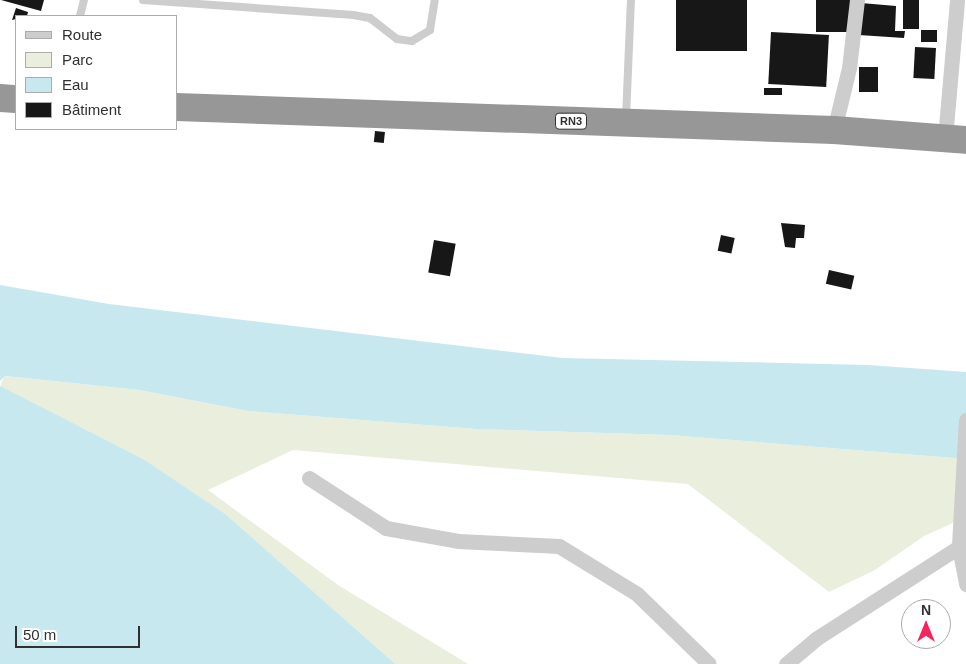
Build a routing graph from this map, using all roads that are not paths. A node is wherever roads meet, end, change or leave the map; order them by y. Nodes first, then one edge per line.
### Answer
1 (84, 0) edge
2 (143, 0) edge
3 (435, 0) edge
4 (631, 0) edge
5 (857, 0) edge
6 (957, 0) edge
7 (80, 15) edge
8 (0, 98) edge
9 (15, 100) edge
10 (178, 107) edge
11 (626, 123) junction
12 (834, 130) junction
13 (955, 139) edge
14 (966, 420) edge
15 (309, 478) dead end
16 (959, 547) junction
17 (966, 584) edge
18 (710, 664) edge
19 (786, 664) edge

1 - 7 lane
2 - 3 lane
4 - 11 lane
5 - 12 street
6 - 13 street
8 - 9 highway
10 - 11 highway, RN3
11 - 12 highway, RN3
12 - 13 highway, RN3
14 - 16 street
15 - 18 street
16 - 17 street
16 - 19 street

